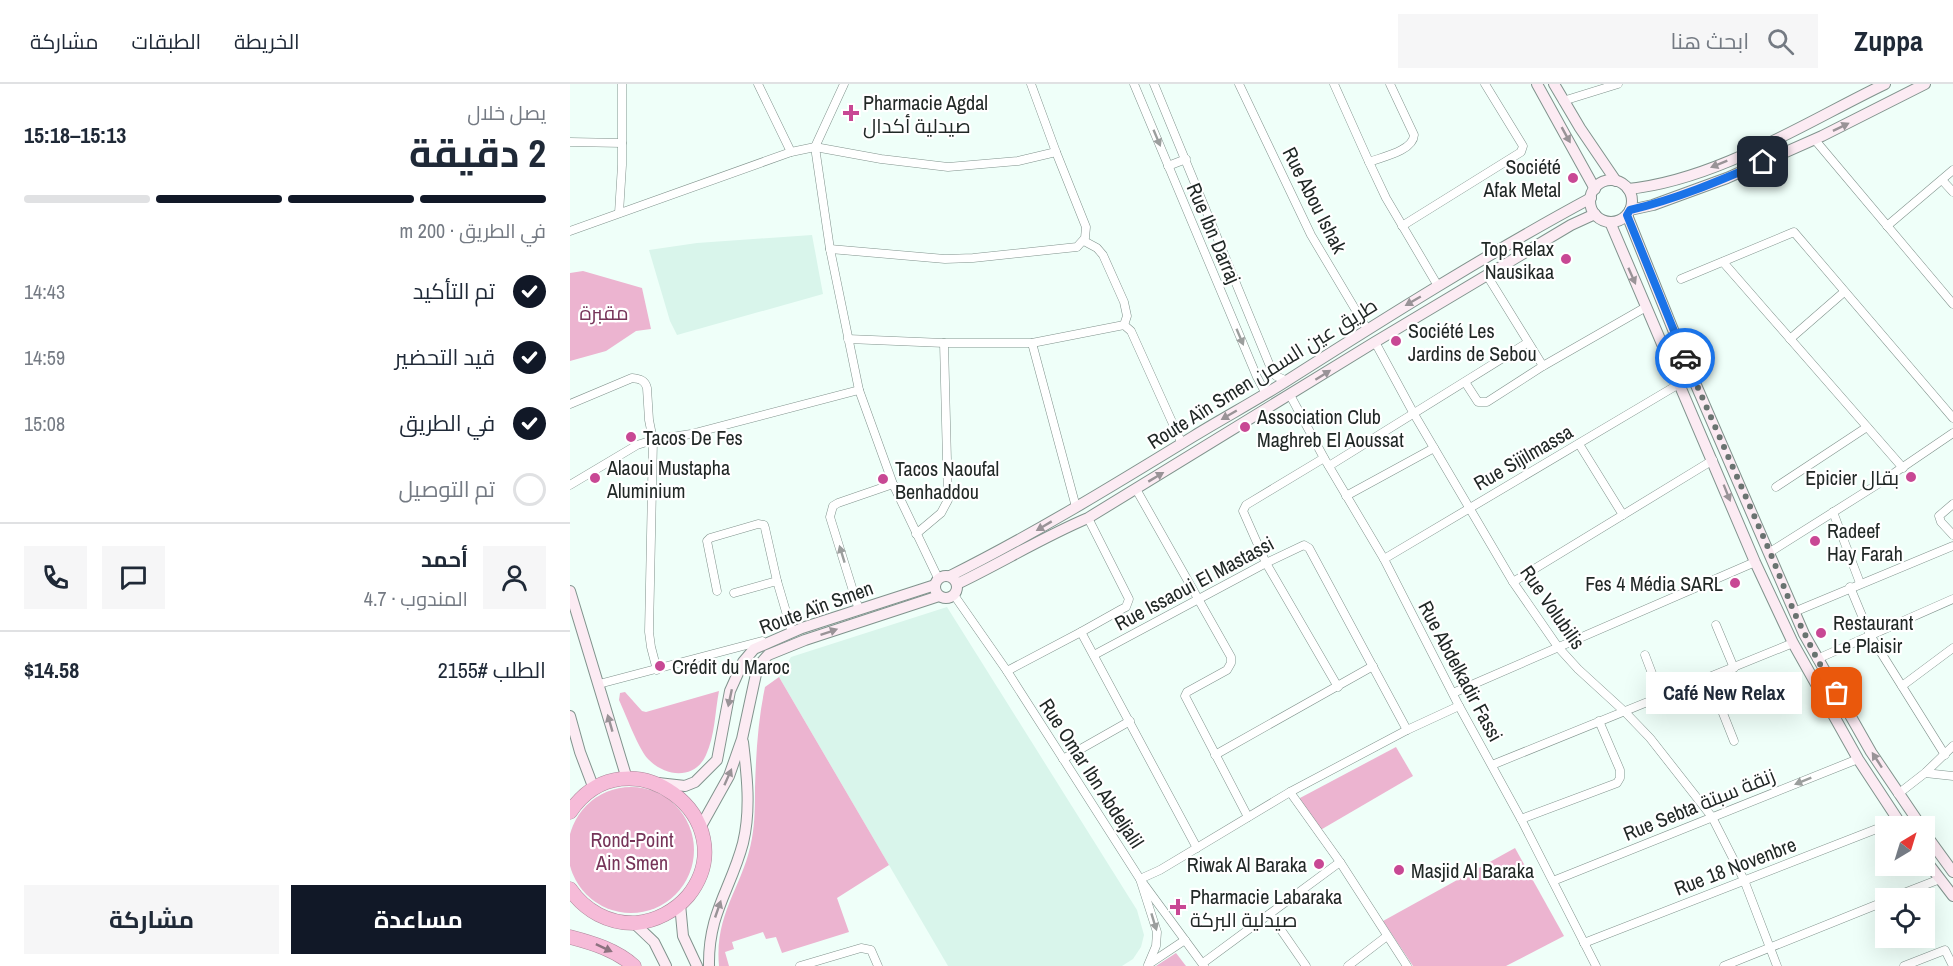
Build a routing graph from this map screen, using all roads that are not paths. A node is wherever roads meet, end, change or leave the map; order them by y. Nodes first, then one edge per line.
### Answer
1 (622, 84) edge
2 (758, 84) edge
3 (844, 84) edge
4 (1031, 84) edge
5 (1134, 84) edge
6 (1154, 84) edge
7 (1239, 84) edge
8 (1334, 84) edge
9 (1390, 84) edge
10 (1485, 84) edge
11 (1537, 84) edge
12 (1554, 84) edge
13 (1618, 84) edge
14 (1885, 84) edge
15 (1925, 84) edge
16 (1563, 101) junction
17 (1815, 140) junction
18 (570, 142) edge
19 (622, 142) junction
20 (815, 147) junction
21 (791, 152) junction
22 (1056, 152) junction
23 (1186, 159) junction
24 (1369, 162) junction
25 (1168, 166) junction
26 (1953, 170) edge
27 (1942, 180) junction
28 (1616, 181) junction
29 (1628, 189) junction
30 (1953, 192) edge
31 (1593, 194) junction
32 (619, 213) junction
33 (1629, 213) junction
34 (1595, 214) junction
35 (1610, 222) junction
36 (1402, 226) junction
37 (1887, 226) junction
38 (570, 231) edge
39 (1084, 241) junction
40 (830, 249) junction
41 (1722, 262) junction
42 (1488, 276) junction
43 (1681, 279) dead end
44 (1438, 286) junction
45 (1844, 292) junction
46 (1953, 304) edge
47 (1646, 307) junction
48 (1248, 312) junction
49 (1233, 319) junction
50 (1123, 325) junction
51 (1367, 329) junction
52 (849, 339) junction
53 (1790, 339) junction
54 (1375, 342) junction
55 (944, 343) junction
56 (1032, 343) junction
57 (1527, 343) junction
58 (1543, 366) junction
59 (1287, 381) junction
60 (1465, 382) junction
61 (1679, 384) junction
62 (859, 390) junction
63 (1266, 394) junction
64 (1290, 395) junction
65 (570, 404) edge
66 (1414, 414) junction
67 (1953, 418) edge
68 (1867, 427) junction
69 (1953, 433) edge
70 (653, 440) junction
71 (1182, 444) junction
72 (1580, 444) junction
73 (1434, 448) junction
74 (1713, 460) junction
75 (1326, 462) junction
76 (1903, 468) junction
77 (893, 484) junction
78 (570, 485) edge
79 (1776, 487) dead end
80 (1136, 489) junction
81 (1346, 496) junction
82 (1953, 504) edge
83 (1076, 507) junction
84 (1469, 508) junction
85 (1833, 512) junction
86 (1623, 515) junction
87 (1088, 518) junction
88 (916, 534) junction
89 (1953, 535) edge
90 (1953, 546) edge
91 (1770, 552) junction
92 (1384, 559) junction
93 (1755, 562) junction
94 (1266, 563) junction
95 (777, 581) junction
96 (1513, 582) junction
97 (1860, 583) junction
98 (954, 585) junction
99 (937, 586) junction
100 (1850, 587) junction
101 (570, 591) edge
102 (717, 591) dead end
103 (734, 593) dead end
104 (1953, 598) edge
105 (1198, 599) junction
106 (859, 610) junction
107 (1794, 612) junction
108 (1716, 625) dead end
109 (792, 632) junction
110 (1081, 632) junction
111 (1870, 635) junction
112 (781, 636) junction
113 (1793, 643) junction
114 (1558, 648) junction
115 (1953, 648) edge
116 (1094, 655) junction
117 (1644, 655) dead end
118 (1817, 659) junction
119 (1373, 666) junction
120 (1734, 668) junction
121 (657, 670) junction
122 (1007, 671) junction
123 (1709, 678) junction
124 (599, 684) junction
125 (1902, 686) junction
126 (1338, 687) junction
127 (1453, 693) junction
128 (1661, 697) junction
129 (1459, 706) junction
130 (1625, 712) junction
131 (570, 716) edge
132 (1130, 721) junction
133 (1599, 722) junction
134 (1407, 730) junction
135 (742, 739) junction
136 (1734, 741) dead end
137 (1953, 746) edge
138 (1215, 755) junction
139 (1945, 755) junction
140 (1063, 759) junction
141 (1858, 759) junction
142 (1492, 765) junction
143 (1925, 773) junction
144 (1953, 777) edge
145 (627, 778) junction
146 (655, 782) junction
147 (594, 789) junction
148 (1290, 792) junction
149 (1898, 794) junction
150 (570, 812) edge
151 (1894, 816) edge
152 (1914, 816) edge
153 (1248, 817) junction
154 (1712, 817) junction
155 (1521, 819) junction
156 (700, 828) junction
157 (1875, 833) edge
158 (1935, 847) edge
159 (1197, 848) junction
160 (1340, 862) junction
161 (1935, 872) edge
162 (1953, 872) edge
163 (1140, 879) junction
164 (1940, 879) junction
165 (1744, 880) junction
166 (1554, 881) junction
167 (1917, 888) edge
168 (570, 889) edge
169 (1953, 896) edge
170 (680, 904) junction
171 (1875, 905) edge
172 (1270, 915) junction
173 (634, 923) junction
174 (1387, 936) junction
175 (570, 937) edge
176 (1185, 940) junction
177 (1584, 943) junction
178 (1770, 947) junction
179 (1148, 965) edge
180 (1204, 965) edge
181 (634, 966) edge
182 (666, 966) edge
183 (697, 966) edge
184 (709, 966) edge
185 (800, 966) edge
186 (878, 966) edge
187 (1306, 966) edge
188 (1348, 966) edge
189 (1407, 966) edge
190 (1596, 966) edge
191 (1724, 966) edge
192 (1777, 966) edge
193 (1904, 966) edge
194 (1953, 966) edge

1 - 19 street
2 - 21 street
3 - 20 street
4 - 22 street
5 -> 25 street, Rue Ibn Darraj
6 - 23 street, Rue Ibn Darraj
7 - 51 street, Rue Abou Ishak
8 - 24 street
9 - 24 street
10 - 36 street
11 -> 31 main road
12 - 16 main road
13 - 16 street
14 -> 29 main road
17 -> 15 main road
16 - 28 main road
17 - 33 main road
17 - 37 street
18 - 19 street
19 - 32 street
20 - 21 street
20 - 22 street
20 - 40 street
21 - 32 street
22 - 39 street
23 - 25 street
23 - 48 street, Rue Ibn Darraj
24 - 36 street
25 - 49 street, Rue Ibn Darraj
26 - 27 street
27 - 30 street
27 - 37 street
28 - 29 main road
28 - 31 main road
29 - 33 main road
31 - 34 main road
31 - 44 main road, Route Aïn Smen طريق عين السمن
32 - 38 street
33 - 35 main road
33 - 91 main road
34 - 35 main road
34 - 42 main road, Route Aïn Smen طريق عين السمن
35 -> 47 main road
36 - 44 street
37 - 46 street
39 - 40 street
39 - 50 street
40 - 52 street
41 - 43 street
41 - 45 street
41 - 53 street
42 - 54 main road, Route Aïn Smen طريق عين السمن
42 - 57 street
44 -> 51 main road, Route Aïn Smen طريق عين السمن
45 - 53 street
45 - 67 street
47 - 58 street
47 - 61 main road
48 - 49 street
48 - 59 street, Rue Ibn Darraj
49 -> 63 street, Rue Ibn Darraj
50 - 56 street
50 - 71 street
51 - 59 main road, Route Aïn Smen طريق عين السمن
52 - 55 street
52 - 62 street
53 - 68 street
64 -> 54 main road, Route Aïn Smen طريق عين السمن
54 - 66 street, Rue Volubilis
55 - 56 street
55 - 88 street
56 - 83 street
57 - 58 street
57 - 60 street
58 - 60 street
59 - 63 main road, Route Aïn Smen طريق عين السمن
60 - 66 street
61 - 72 street, Rue Sijilmassa
61 - 74 main road
62 - 70 street
62 - 77 street
63 -> 71 main road, Route Aïn Smen طريق عين السمن
64 - 75 street, Rue Abdelkadir Fassi
80 -> 64 main road, Route Aïn Smen طريق عين السمن
65 - 70 street
66 - 73 street, Rue Volubilis
66 - 75 street
68 - 76 street
68 - 79 street
69 - 76 street
70 - 78 street
70 - 121 street
71 - 83 main road, Route Aïn Smen طريق عين السمن
72 - 84 street, Rue Sijilmassa
72 - 86 street
73 - 81 street
73 - 84 street, Rue Volubilis
74 - 86 street
74 -> 93 main road
75 - 81 street, Rue Abdelkadir Fassi
75 - 94 street
76 - 85 street
77 - 88 street
106 -> 77 street
80 - 87 main road, Route Aïn Smen طريق عين السمن
80 - 105 street
81 - 92 street, Rue Abdelkadir Fassi
82 - 89 street
83 -> 98 main road, Route Aïn Smen طريق عين السمن
84 - 92 street, Rue Sijilmassa
84 - 96 street, Rue Volubilis
85 - 91 street
85 - 97 street
86 - 96 street
87 - 98 main road, Route Aïn Smen طريق عين السمن
87 - 110 street
88 - 99 street
90 - 97 street
91 - 107 main road
92 - 127 street, Rue Abdelkadir Fassi
93 - 113 main road
93 - 114 street
94 - 105 street, Rue Issaoui El Mastassi
94 - 119 street, Rue Issaoui El Mastassi
94 - 126 street
95 - 102 street
95 - 103 street
95 - 109 street
96 - 114 street, Rue Volubilis
97 - 100 street
98 - 99 main road
98 - 99 main road
98 - 122 street, Rue Omar Ibn Abdeljalil
99 - 106 main road, Route Aïn Smen
135 -> 99 main road, Route Aïn Smen
100 - 107 street
100 - 111 street
101 - 124 main road
104 - 111 street
105 - 116 street, Rue Issaoui El Mastassi
105 - 138 street
106 - 109 main road, Route Aïn Smen
107 - 118 main road
108 - 120 street
109 - 112 main road, Route Aïn Smen
110 - 116 street
110 - 122 street
111 - 118 street
111 - 125 street
112 - 121 street
112 -> 146 main road, Route Aïn Smen
113 - 120 street
113 - 141 main road
114 - 127 street
114 - 130 street, Rue Volubilis
115 - 125 street
116 - 132 street
117 - 128 street
149 -> 118 main road
119 - 126 street
119 - 134 street
120 - 123 street
121 - 124 street
122 - 140 street, Rue Omar Ibn Abdeljalil
123 - 128 street
123 - 136 street
145 -> 124 main road
125 - 139 street
126 - 138 street
127 - 129 street, Rue Abdelkadir Fassi
128 - 130 street
129 - 134 street
129 - 142 street, Rue Abdelkadir Fassi
130 - 133 street
130 - 154 street, Rue Volubilis
131 - 147 main road
132 - 140 street
132 - 159 street
133 - 142 street
133 - 155 street
134 - 148 street
156 -> 135 main road, Route Aïn Smen
184 -> 135 main road
137 - 139 street
138 - 153 street
139 - 143 street
140 - 163 street, Rue Omar Ibn Abdeljalil
141 - 151 main road
141 -> 154 street, Rue Sebta زنقة سبتة
142 - 155 street, Rue Abdelkadir Fassi
143 - 144 street
143 - 149 street
145 - 146 highway
145 - 147 highway
146 - 156 highway
147 - 150 highway
148 - 153 street
148 - 160 street
149 - 152 main road
153 - 159 street
154 - 165 street, Rue Volubilis
154 - 166 street, Rue Sebta زنقة سبتة
155 - 166 street, Rue Abdelkadir Fassi
156 - 170 highway
157 - 165 street, Rue 18 Novenbre
158 - 162 main road
159 - 163 street
160 - 172 street
160 - 174 street
161 - 164 main road
163 - 176 street, Rue Omar Ibn Abdeljalil
163 -> 179 street
164 - 167 street
164 - 169 main road
165 - 177 street, Rue 18 Novenbre
165 - 178 street, Rue Volubilis
166 - 177 street, Rue Abdelkadir Fassi
168 - 173 highway
170 - 173 highway
170 - 183 main road
171 - 178 street
172 - 180 street
172 - 187 street
173 - 182 main road
174 - 188 street
174 - 189 street
175 -> 181 highway
176 - 179 street
176 - 180 street, Rue Omar Ibn Abdeljalil
177 - 190 street, Rue Abdelkadir Fassi
178 - 191 street
178 - 192 street, Rue Volubilis
185 - 186 street
193 - 194 street

